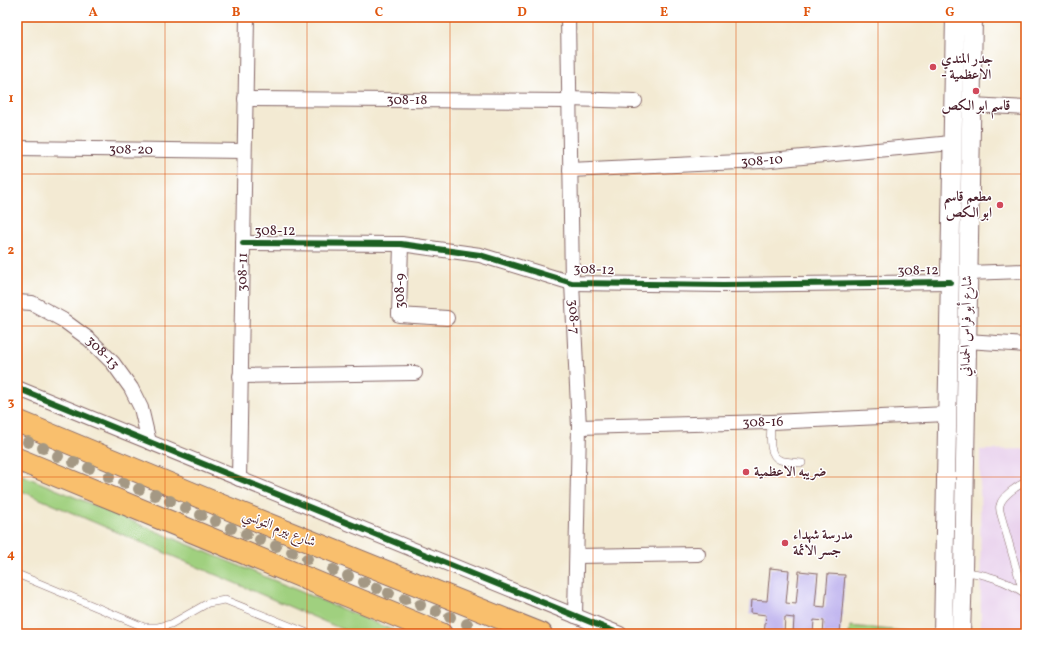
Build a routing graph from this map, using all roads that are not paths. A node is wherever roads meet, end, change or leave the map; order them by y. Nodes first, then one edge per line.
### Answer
1 (247, 17) edge
2 (568, 17) edge
3 (955, 17) edge
4 (973, 17) edge
5 (245, 99) junction
6 (568, 100) junction
7 (636, 102) dead end
8 (972, 104) junction
9 (1026, 108) edge
10 (952, 143) junction
11 (17, 148) edge
12 (244, 151) junction
13 (570, 170) junction
14 (243, 243) junction
15 (401, 244) junction
16 (1026, 271) edge
17 (968, 273) junction
18 (572, 282) junction
19 (950, 282) junction
20 (17, 302) edge
21 (447, 318) dead end
22 (967, 341) junction
23 (1026, 345) edge
24 (415, 374) dead end
25 (240, 376) junction
26 (17, 388) edge
27 (947, 414) junction
28 (17, 421) edge
29 (771, 422) junction
30 (579, 426) junction
31 (149, 442) junction
32 (17, 459) edge
33 (802, 463) dead end
34 (239, 479) junction
35 (1026, 482) edge
36 (698, 554) dead end
37 (577, 556) junction
38 (963, 572) junction
39 (17, 574) edge
40 (1024, 594) edge
41 (575, 616) junction
42 (310, 634) edge
43 (440, 634) edge
44 (541, 634) edge
45 (620, 634) edge
46 (943, 634) edge
47 (960, 634) edge

1 - 5 street, 308-11
2 - 6 street, 308-7
3 - 10 street, شارع أبو فراس الحمداني
4 - 8 street, شارع أبو فراس الحمداني
5 - 6 street, 308-18
5 - 12 street, 308-11
6 - 7 street, 308-18
6 - 13 street, 308-7
8 - 9 street
8 - 17 street, شارع أبو فراس الحمداني
10 - 13 street, 308-10
10 - 19 street, شارع أبو فراس الحمداني
11 - 12 street, 308-20
12 - 14 street, 308-11
13 - 18 street, 308-7
14 - 15 street, 308-12
14 - 25 street, 308-11
15 - 18 street, 308-12
15 - 21 street, 308-9
16 - 17 street
17 - 22 street, شارع أبو فراس الحمداني
18 - 19 street, 308-12
18 - 30 street, 308-7
19 - 27 street, شارع أبو فراس الحمداني
20 - 31 street, 308-13
22 - 23 street
22 - 38 street, شارع أبو فراس الحمداني
24 - 25 street
25 - 34 street, 308-11
26 - 31 street
27 - 29 street, 308-16
27 - 46 street, شارع أبو فراس الحمداني
28 - 44 main road, شارع بيرم التونسي
29 - 30 street, 308-16
29 - 33 lane
30 - 37 street, 308-7
31 - 34 street
32 - 43 main road
34 - 41 street
35 - 40 lane
36 - 37 street
37 - 41 street, 308-7
38 - 40 lane
38 - 47 street, شارع أبو فراس الحمداني
39 - 42 lane
41 - 45 street

